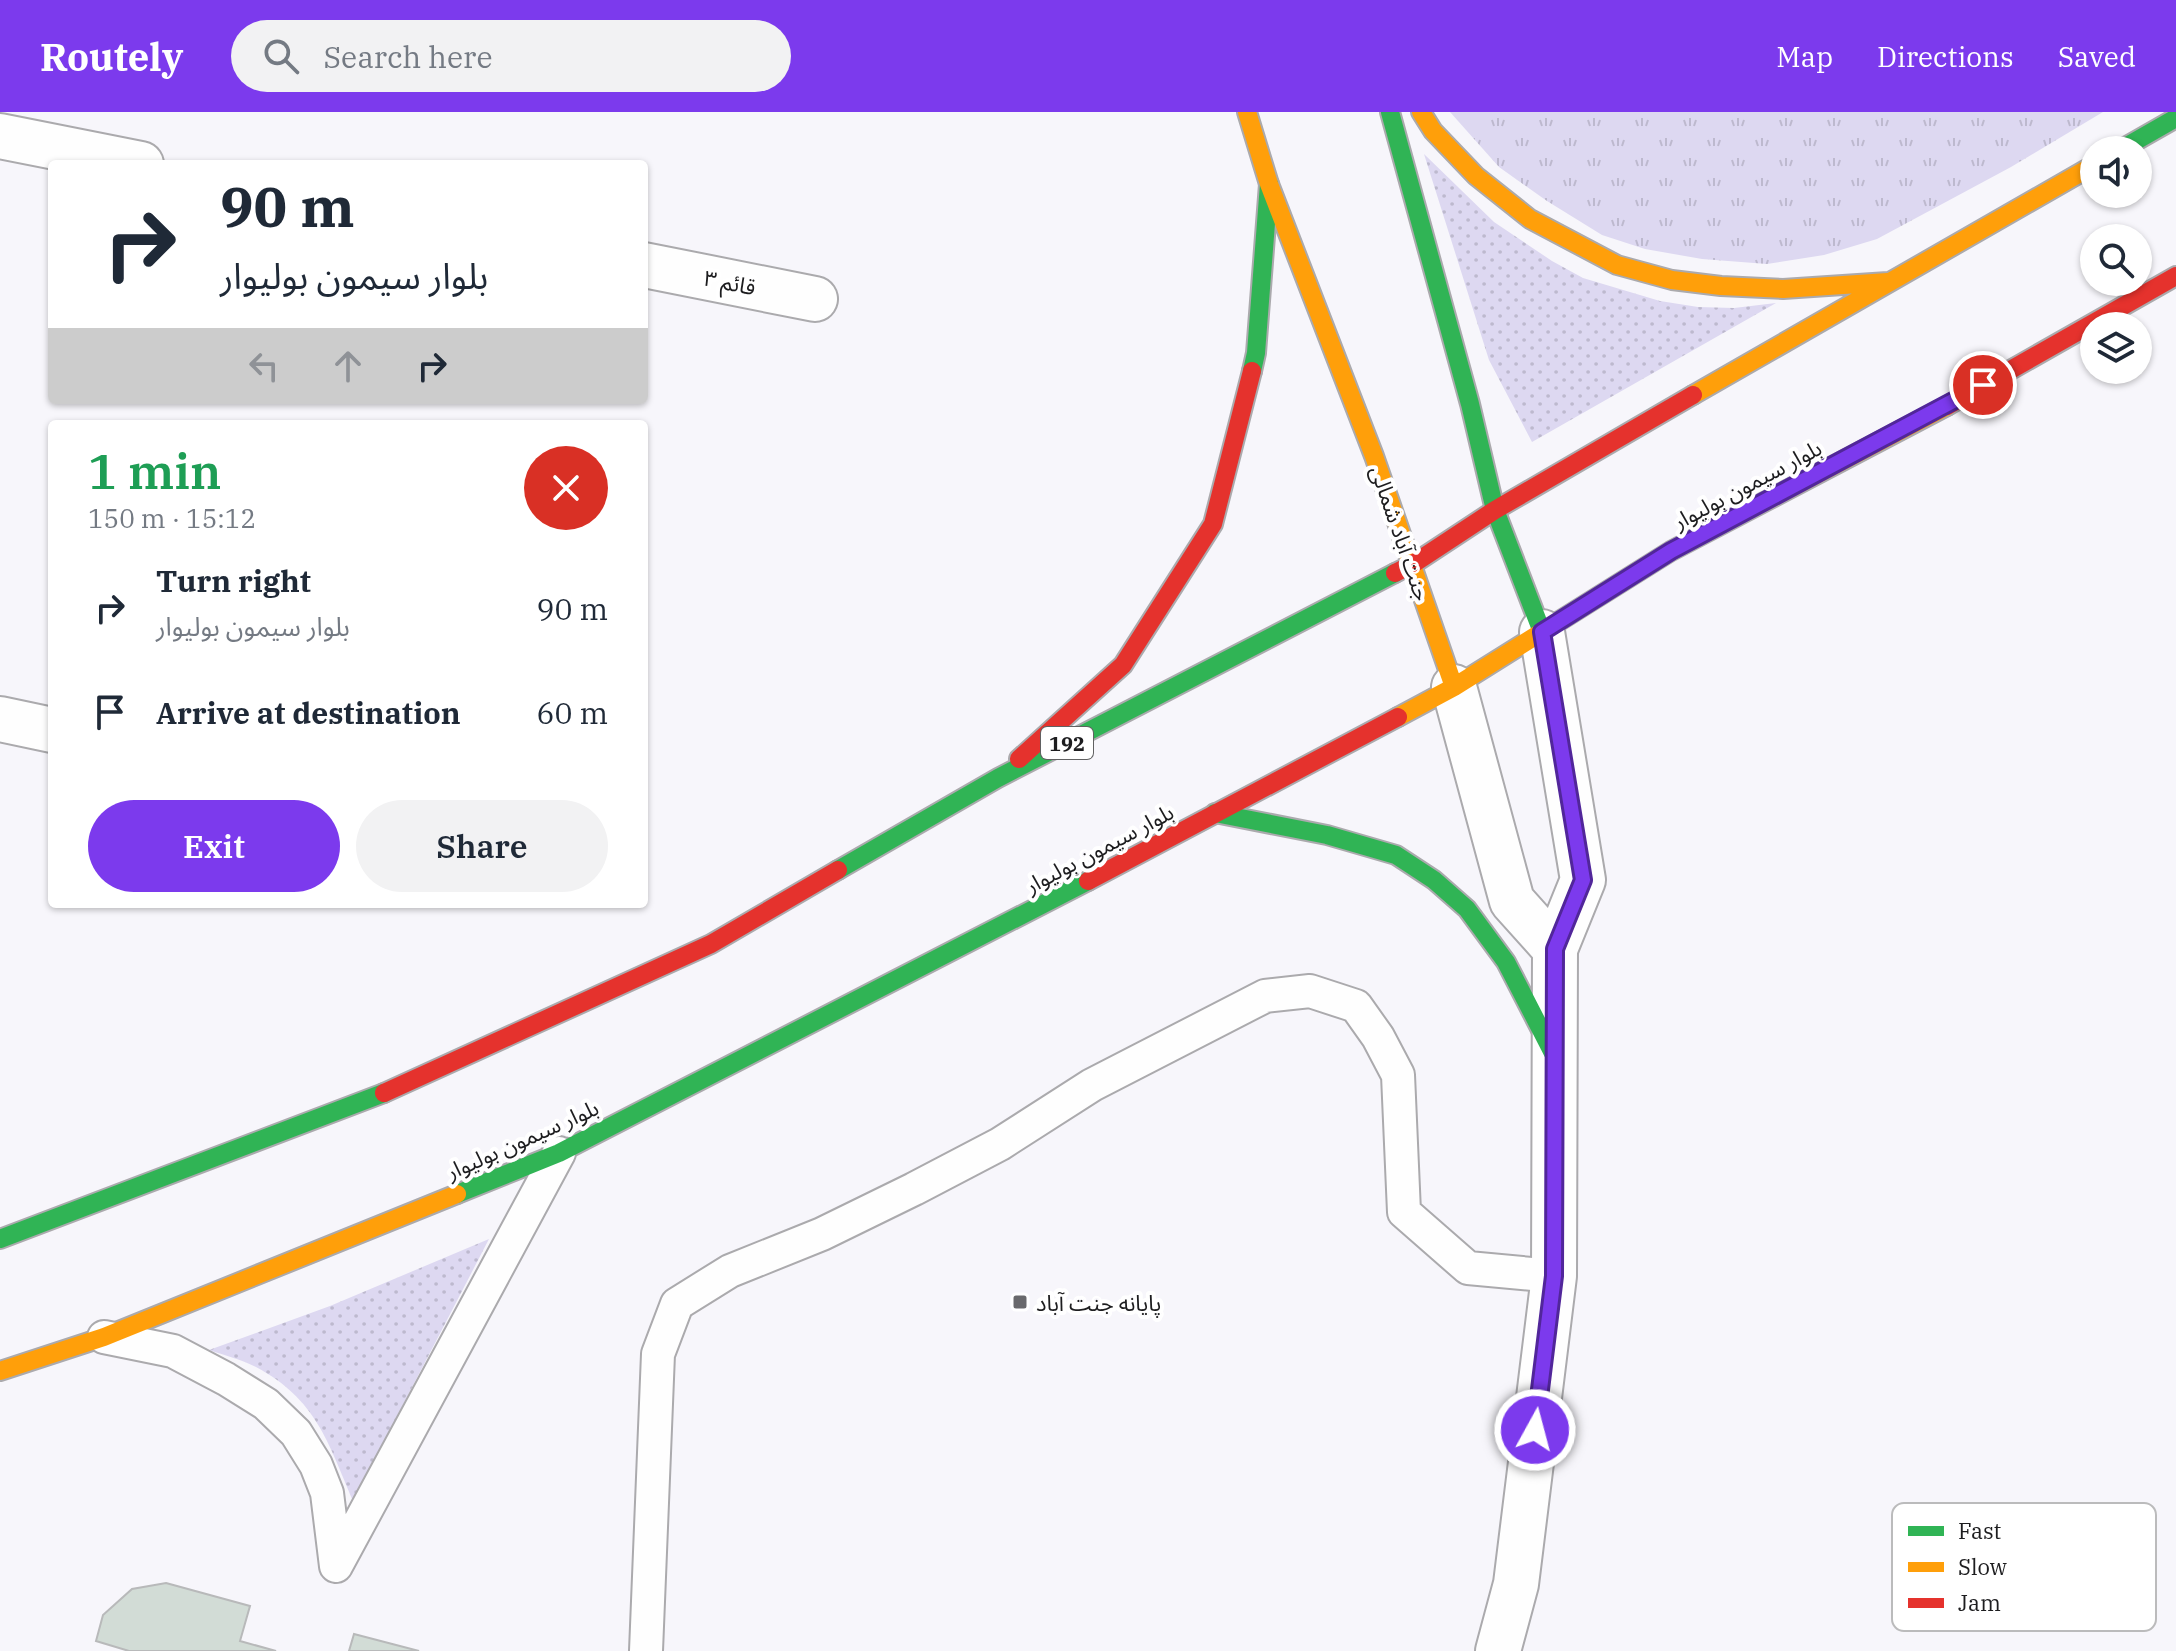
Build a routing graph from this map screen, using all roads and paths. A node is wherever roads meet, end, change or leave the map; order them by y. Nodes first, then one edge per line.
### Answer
1 (1247, 112) edge
2 (1390, 112) edge
3 (1421, 112) edge
4 (2176, 118) edge
5 (0, 136) edge
6 (2144, 136) edge
7 (121, 160) edge
8 (2080, 173) edge
9 (1269, 184) junction
10 (648, 266) edge
11 (2176, 276) edge
12 (1888, 282) junction
13 (815, 299) dead end
14 (1495, 510) junction
15 (1413, 564) junction
16 (1542, 632) junction
17 (1454, 687) junction
18 (0, 719) edge
19 (48, 729) edge
20 (998, 778) junction
21 (1215, 813) junction
22 (1555, 949) junction
23 (1555, 1057) junction
24 (559, 1153) junction
25 (0, 1239) edge
26 (1554, 1276) junction
27 (104, 1337) junction
28 (0, 1371) edge
29 (646, 1651) edge
30 (1498, 1651) edge

1 - 9 main road, جنت آباد شمالی
2 - 14 main road
3 - 12 main road
4 - 6 main road
5 - 7 street
8 - 12 main road, 192
9 - 15 main road, جنت آباد شمالی
9 - 20 main road
10 - 13 street, قائم ۳
11 - 16 main road, بلوار سیمون بولیوار
12 - 14 main road, 192
14 - 15 main road, 192
14 - 16 main road
15 - 17 main road, جنت آباد شمالی
15 - 20 main road, 192
16 - 17 main road, بلوار سیمون بولیوار
16 - 22 street
17 - 21 main road, بلوار سیمون بولیوار
17 - 22 street, جنت آباد شمالی
18 - 19 street
20 - 25 main road, 192
21 - 23 main road
21 - 24 main road, بلوار سیمون بولیوار
22 - 23 street
23 - 26 street
24 - 27 main road, بلوار سیمون بولیوار
24 - 27 lane
26 - 29 lane
26 - 30 street
27 - 28 main road, بلوار سیمون بولیوار

